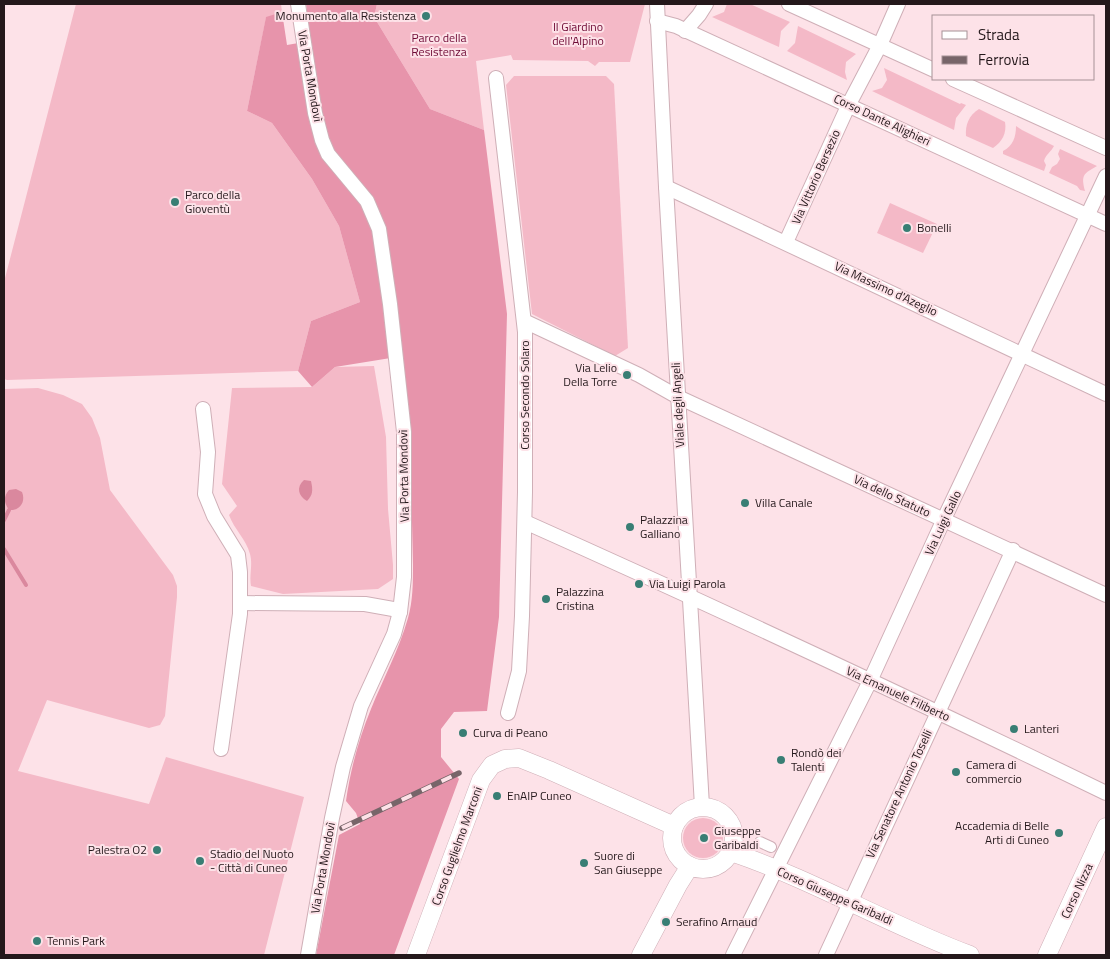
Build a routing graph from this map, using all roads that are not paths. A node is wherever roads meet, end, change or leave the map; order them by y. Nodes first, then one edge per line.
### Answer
1 (298, 4) edge
2 (657, 4) edge
3 (706, 4) edge
4 (789, 4) edge
5 (898, 4) edge
6 (657, 21) junction
7 (685, 30) junction
8 (880, 45) junction
9 (932, 69) edge
10 (496, 78) dead end
11 (955, 80) edge
12 (848, 104) junction
13 (1106, 148) edge
14 (1106, 176) edge
15 (666, 187) junction
16 (1086, 215) junction
17 (1106, 224) edge
18 (786, 242) junction
19 (524, 321) junction
20 (1023, 354) junction
21 (1106, 394) edge
22 (678, 397) junction
23 (203, 409) dead end
24 (944, 520) junction
25 (525, 522) junction
26 (1013, 550) junction
27 (1106, 595) edge
28 (689, 596) junction
29 (240, 603) junction
30 (400, 612) junction
31 (870, 681) junction
32 (937, 712) junction
33 (508, 713) dead end
34 (221, 749) dead end
35 (1106, 793) edge
36 (702, 806) junction
37 (674, 826) junction
38 (1106, 827) edge
39 (760, 842) dead end
40 (771, 847) dead end
41 (731, 852) junction
42 (690, 866) junction
43 (777, 870) junction
44 (850, 902) junction
45 (941, 949) edge
46 (308, 955) edge
47 (416, 955) edge
48 (641, 955) edge
49 (733, 955) edge
50 (826, 955) edge
51 (970, 955) edge
52 (1047, 955) edge

1 - 30 street, Via Porta Mondovì
2 - 6 street, Viale degli Angeli
3 - 7 street
4 - 8 street
5 - 8 street, Via Vittorio Bersezio
6 - 7 street, Corso Dante Alighieri
6 - 15 street, Viale degli Angeli
7 - 12 street, Corso Dante Alighieri
8 - 9 street
8 - 12 street, Via Vittorio Bersezio
10 - 19 street, Corso Secondo Solaro
11 - 13 street
12 - 16 street, Corso Dante Alighieri
12 - 18 street, Via Vittorio Bersezio
14 - 16 street, Via Luigi Gallo
15 - 18 street, Via Massimo d'Azeglio
15 - 22 street, Viale degli Angeli
16 - 17 street, Corso Dante Alighieri
16 - 20 street, Via Luigi Gallo
18 - 20 street, Via Massimo d'Azeglio
19 - 22 street
19 - 25 street, Corso Secondo Solaro
20 - 21 street, Via Massimo d'Azeglio
20 - 24 street, Via Luigi Gallo
22 - 24 street, Via dello Statuto
22 - 28 street, Viale degli Angeli
23 - 29 street
24 - 26 street, Via dello Statuto
24 - 31 street, Via Luigi Gallo
25 - 28 street
25 - 33 street, Corso Secondo Solaro
26 - 27 street, Via dello Statuto
26 - 32 street, Via Senatore Antonio Toselli
28 - 31 street, Via Emanuele Filiberto
28 - 36 street, Viale degli Angeli
29 - 30 street
29 - 34 street
30 - 46 street, Via Porta Mondovì
31 - 32 street, Via Emanuele Filiberto
31 - 43 street, Via Luigi Gallo
32 - 35 street, Via Emanuele Filiberto
32 - 44 street, Via Senatore Antonio Toselli
36 - 37 street
36 - 41 street
37 - 42 street
37 - 47 street, Corso Guglielmo Marconi
38 - 52 street, Corso Nizza
39 - 40 street
41 - 42 street
41 - 43 street, Corso Giuseppe Garibaldi
42 - 48 street
43 - 44 street, Corso Giuseppe Garibaldi
43 - 49 street, Via Luigi Gallo
44 - 45 street, Corso Giuseppe Garibaldi
44 - 50 street, Via Senatore Antonio Toselli
45 - 51 street, Corso Giuseppe Garibaldi

